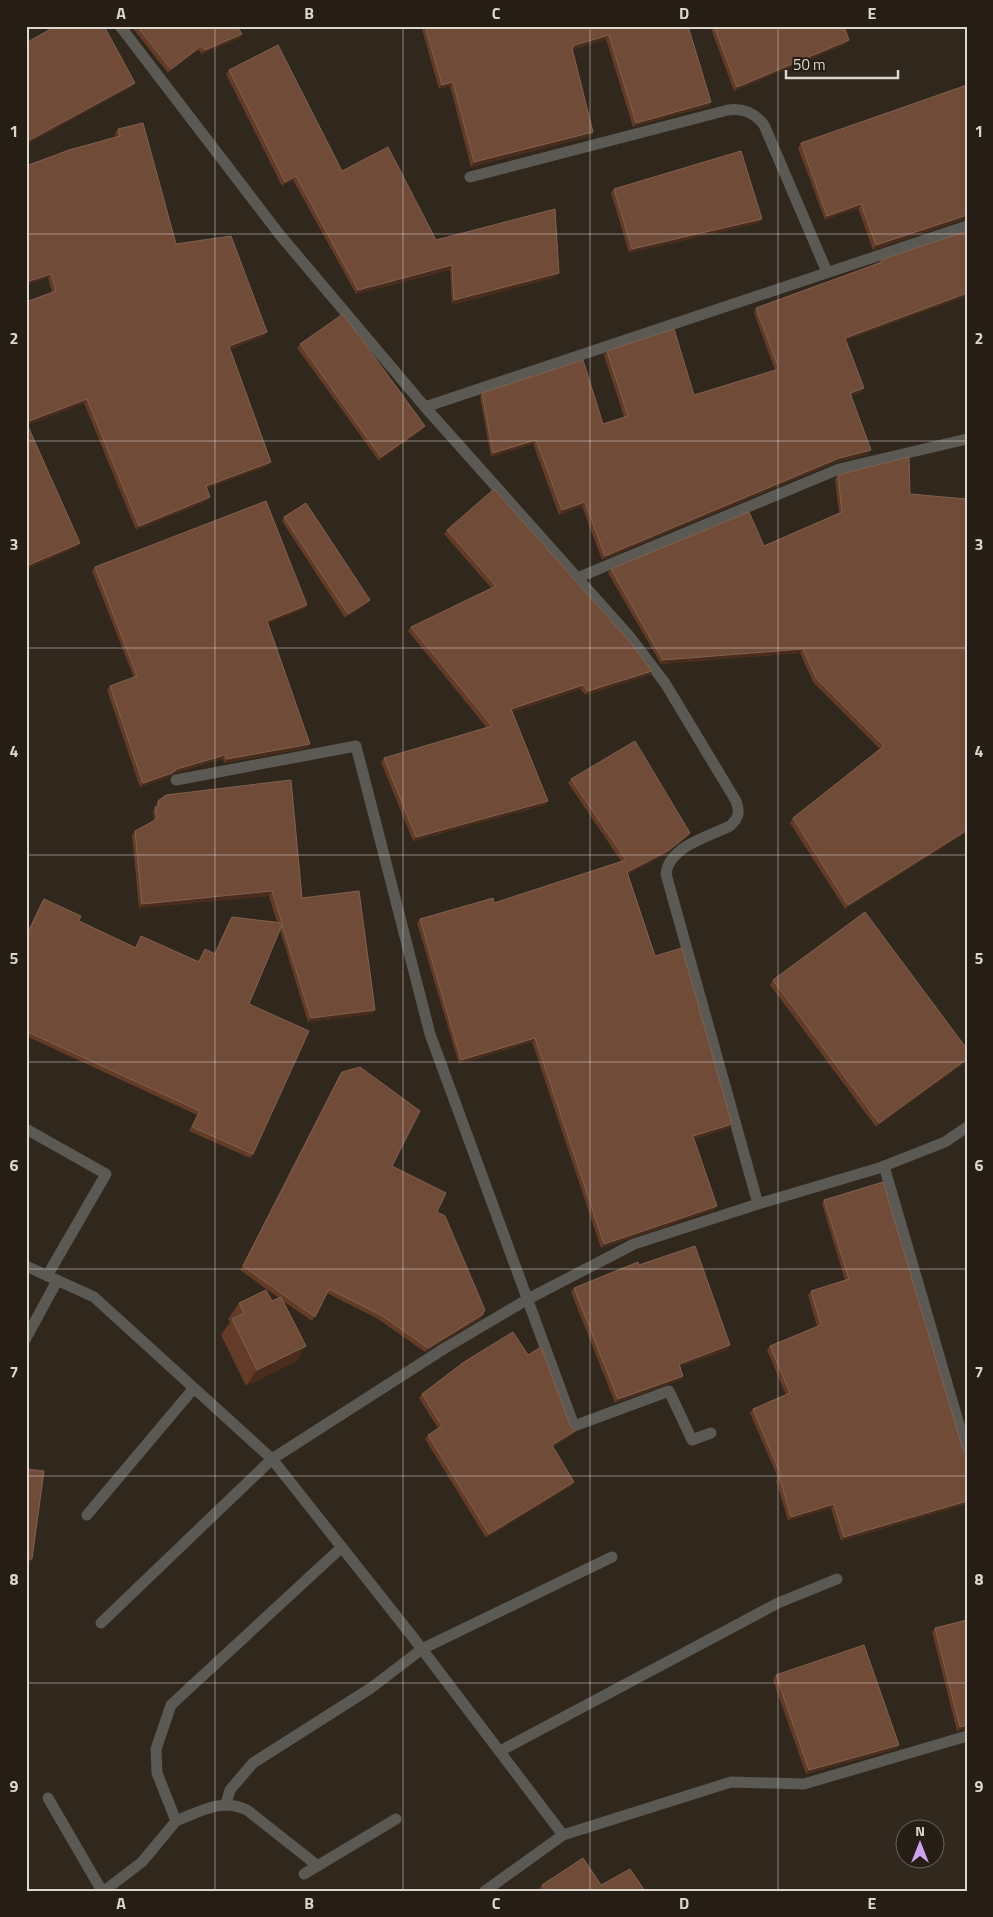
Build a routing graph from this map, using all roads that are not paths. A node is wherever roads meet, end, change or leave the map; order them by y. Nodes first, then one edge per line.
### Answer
1 (120, 26) edge
2 (470, 176) dead end
3 (967, 226) edge
4 (826, 272) junction
5 (425, 407) junction
6 (967, 439) edge
7 (577, 578) junction
8 (176, 780) dead end
9 (967, 1127) edge
10 (26, 1129) edge
11 (884, 1166) junction
12 (758, 1204) junction
13 (26, 1266) edge
14 (52, 1278) junction
15 (528, 1299) junction
16 (26, 1338) edge
17 (194, 1388) junction
18 (711, 1433) dead end
19 (967, 1452) edge
20 (272, 1459) junction
21 (87, 1514) dead end
22 (342, 1547) junction
23 (612, 1557) dead end
24 (837, 1579) dead end
25 (101, 1623) dead end
26 (422, 1649) junction
27 (967, 1736) edge
28 (500, 1752) junction
29 (48, 1798) dead end
30 (226, 1804) junction
31 (396, 1819) dead end
32 (176, 1821) junction
33 (564, 1835) junction
34 (318, 1866) junction
35 (304, 1874) dead end
36 (121, 1886) edge
37 (103, 1891) edge
38 (485, 1891) edge

1 - 5 street
2 - 4 street
3 - 4 street
4 - 5 street
5 - 7 street
6 - 7 street
7 - 12 street
8 - 15 street
9 - 11 street
10 - 14 street
11 - 12 street
11 - 19 street
12 - 15 street
13 - 14 street
14 - 16 street
14 - 17 street
15 - 18 street
15 - 20 street
17 - 20 street
17 - 21 street
20 - 22 street
20 - 25 street
22 - 26 street
22 - 32 street
23 - 26 street
24 - 28 street
26 - 28 street
26 - 30 street
27 - 33 street
28 - 33 street
29 - 37 street
30 - 32 street
30 - 34 street
31 - 34 street
32 - 36 street
33 - 38 street
34 - 35 street
36 - 37 street

